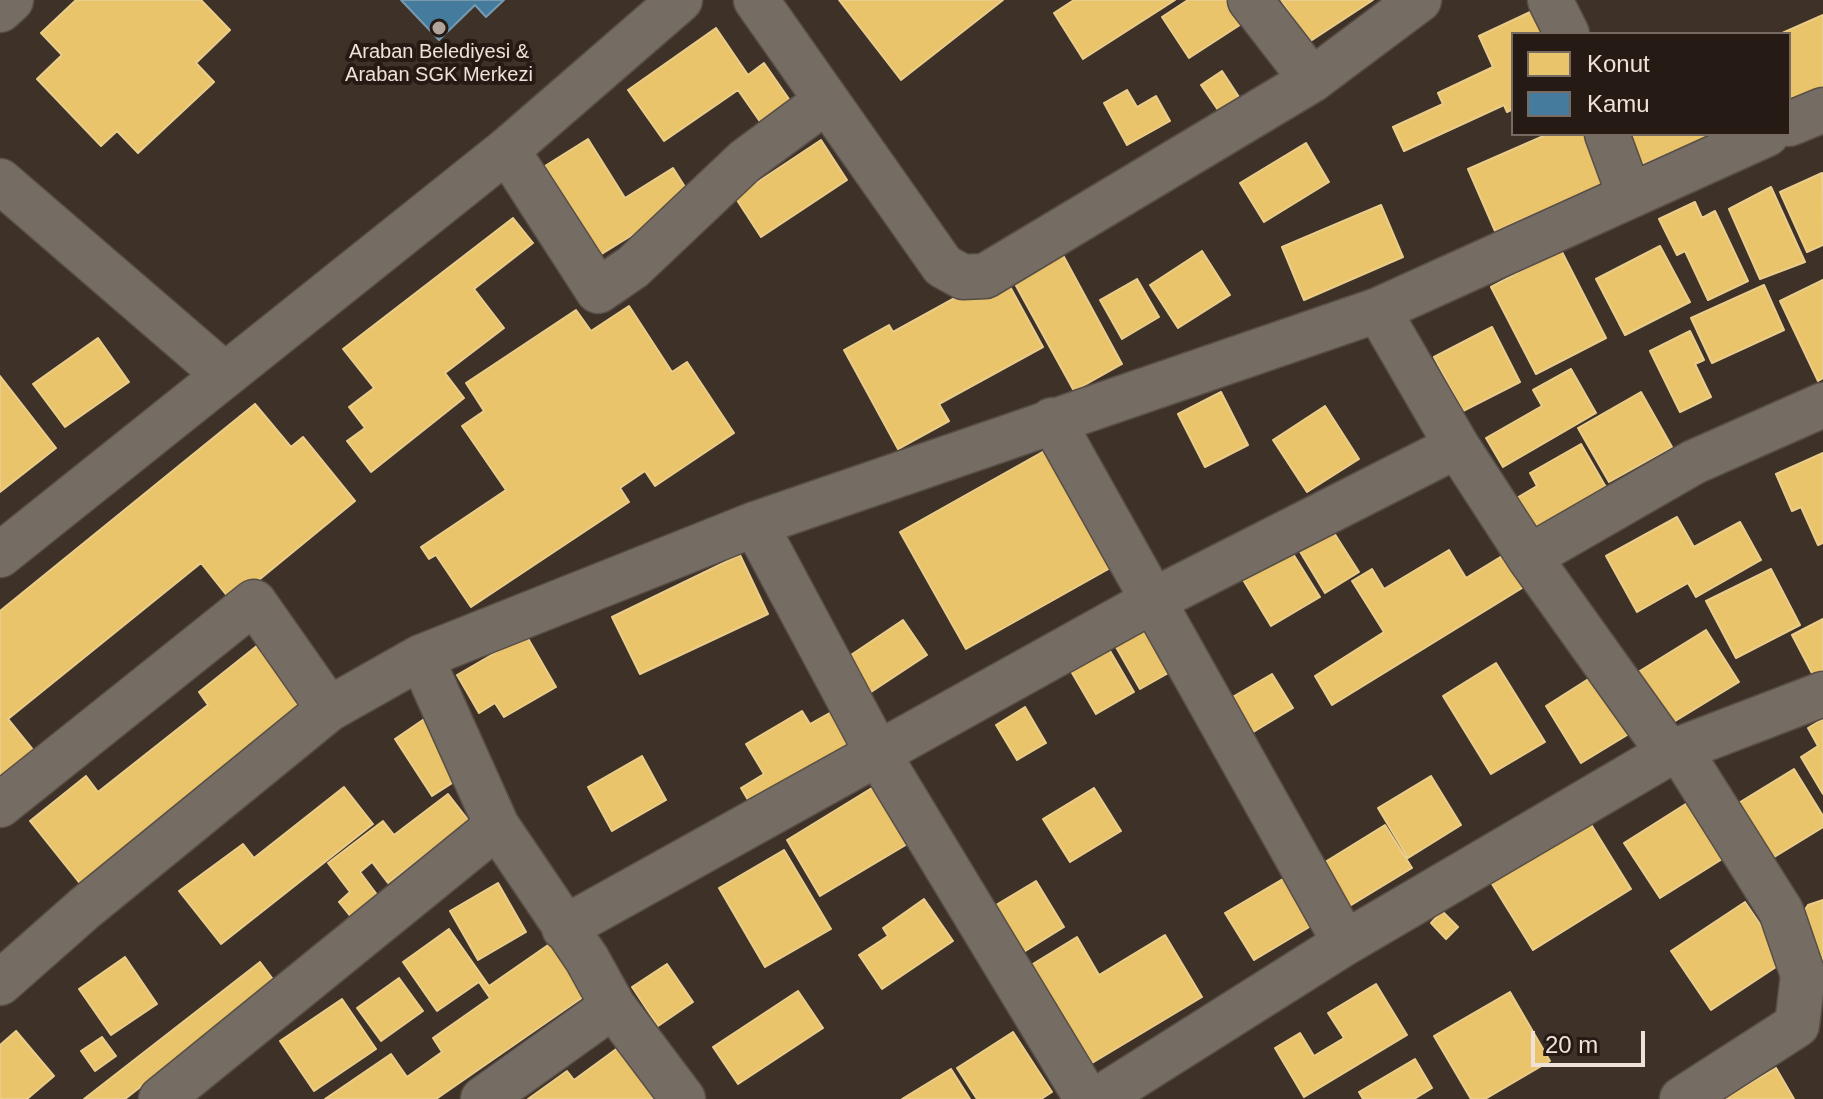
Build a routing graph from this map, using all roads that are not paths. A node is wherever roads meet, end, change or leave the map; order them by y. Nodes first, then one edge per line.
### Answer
1 (11, 0) edge
2 (680, 0) edge
3 (756, 0) edge
4 (1250, 0) edge
5 (1419, 0) edge
6 (1550, 0) edge
7 (0, 10) edge
8 (1566, 32) edge
9 (1312, 80) junction
10 (826, 101) junction
11 (1823, 110) edge
12 (1791, 123) edge
13 (1608, 136) edge
14 (1762, 136) edge
15 (507, 150) junction
16 (0, 181) edge
17 (1629, 194) junction
18 (1378, 310) junction
19 (225, 375) junction
20 (1823, 405) edge
21 (1052, 420) junction
22 (1457, 446) junction
23 (755, 524) junction
24 (0, 555) edge
25 (1529, 557) junction
26 (1154, 600) junction
27 (421, 657) junction
28 (1823, 694) edge
29 (329, 709) junction
30 (1674, 751) junction
31 (877, 752) junction
32 (0, 805) edge
33 (497, 826) junction
34 (564, 928) junction
35 (1345, 943) junction
36 (0, 983) edge
37 (613, 1006) junction
38 (161, 1099) edge
39 (483, 1099) edge
40 (683, 1099) edge
41 (1087, 1099) edge
42 (1098, 1099) edge
43 (1682, 1099) edge

1 - 7 street
2 - 15 street
3 - 10 street
4 - 9 street
5 - 9 street
6 - 8 street
9 - 10 street
10 - 15 street
11 - 12 street
13 - 17 street
14 - 17 street
15 - 19 street
16 - 19 street
17 - 18 street
18 - 21 street
18 - 22 street
19 - 24 street
20 - 25 street
21 - 23 street
21 - 26 street
22 - 25 street
22 - 26 street
23 - 27 street
23 - 31 street
25 - 30 street
26 - 31 street
26 - 35 street
27 - 29 street
27 - 33 street
28 - 30 street
29 - 32 street
29 - 36 street
30 - 35 street
30 - 43 street
31 - 34 street
31 - 41 street
33 - 34 street
33 - 38 street
34 - 37 street
35 - 42 street
37 - 39 street
37 - 40 street

